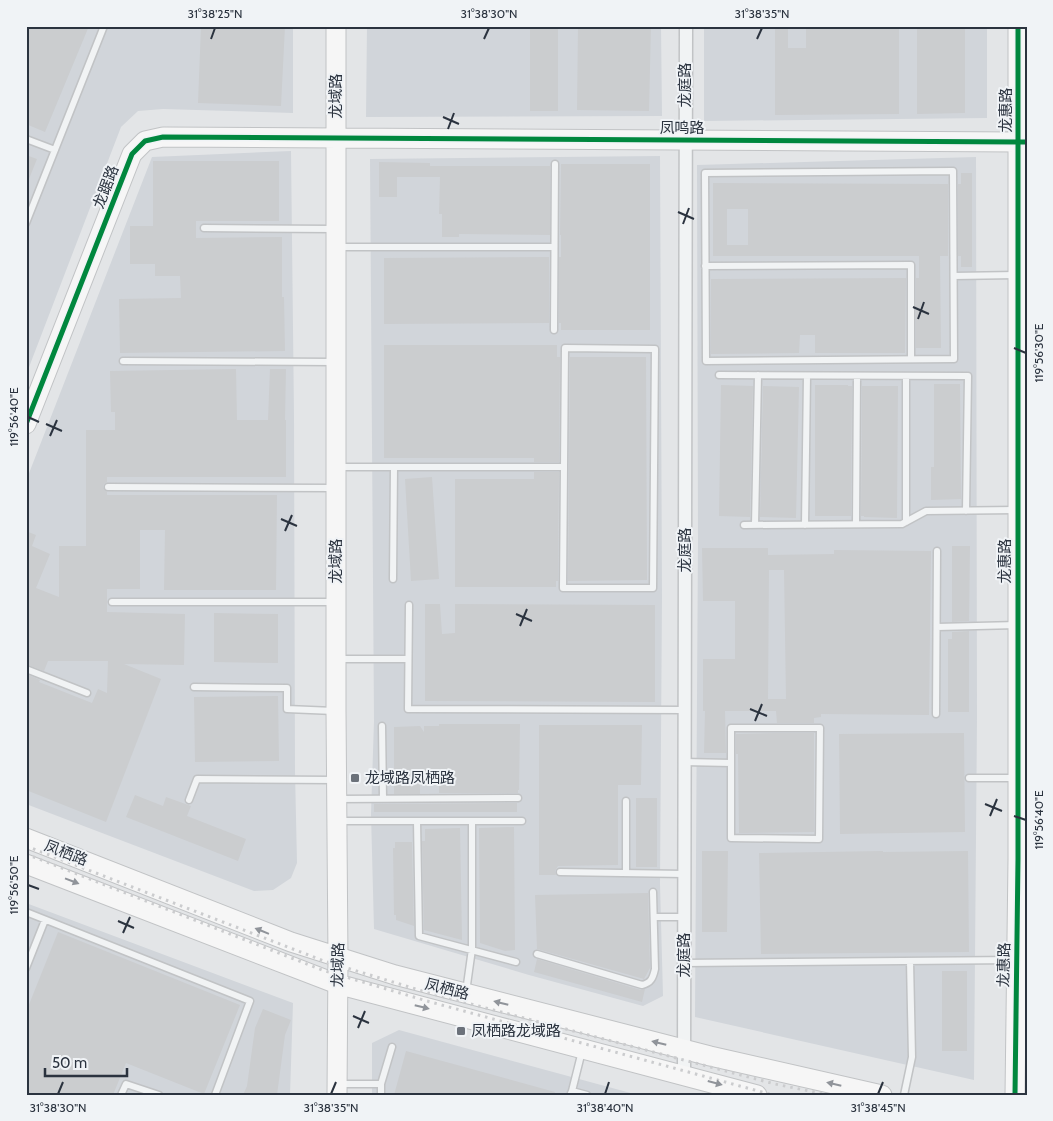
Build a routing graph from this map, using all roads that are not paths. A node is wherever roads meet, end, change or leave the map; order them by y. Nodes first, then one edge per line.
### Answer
1 (104, 26) edge
2 (336, 26) edge
3 (686, 26) edge
4 (1018, 26) edge
5 (26, 138) edge
6 (336, 139) junction
7 (685, 140) junction
8 (1022, 142) edge
9 (55, 150) junction
10 (555, 164) dead end
11 (26, 223) edge
12 (204, 228) dead end
13 (336, 228) junction
14 (336, 247) junction
15 (554, 247) junction
16 (705, 266) junction
17 (1021, 270) edge
18 (954, 276) junction
19 (554, 330) dead end
20 (1022, 353) edge
21 (911, 359) junction
22 (123, 361) dead end
23 (336, 362) junction
24 (719, 375) dead end
25 (758, 376) junction
26 (807, 376) junction
27 (857, 376) junction
28 (906, 376) junction
29 (26, 424) edge
30 (336, 467) junction
31 (394, 467) junction
32 (564, 467) junction
33 (108, 488) dead end
34 (336, 488) junction
35 (1022, 490) edge
36 (1018, 510) junction
37 (966, 511) junction
38 (906, 522) junction
39 (856, 524) junction
40 (744, 525) dead end
41 (755, 525) junction
42 (806, 525) junction
43 (937, 551) dead end
44 (393, 579) dead end
45 (112, 602) dead end
46 (336, 602) junction
47 (409, 605) dead end
48 (1018, 626) junction
49 (937, 627) junction
50 (336, 659) junction
51 (408, 659) junction
52 (26, 669) edge
53 (194, 687) dead end
54 (86, 694) dead end
55 (1022, 697) edge
56 (684, 710) junction
57 (336, 711) junction
58 (936, 714) dead end
59 (382, 726) dead end
60 (684, 762) junction
61 (731, 763) junction
62 (969, 778) dead end
63 (1018, 778) junction
64 (336, 780) junction
65 (383, 798) junction
66 (518, 798) dead end
67 (337, 799) junction
68 (189, 800) dead end
69 (626, 800) dead end
70 (337, 821) junction
71 (417, 821) junction
72 (472, 821) junction
73 (522, 821) dead end
74 (26, 838) edge
75 (1022, 859) edge
76 (26, 864) edge
77 (560, 872) dead end
78 (626, 873) junction
79 (684, 874) junction
80 (653, 892) dead end
81 (26, 912) edge
82 (654, 917) junction
83 (684, 917) junction
84 (45, 920) junction
85 (291, 942) junction
86 (472, 950) junction
87 (537, 954) dead end
88 (338, 958) junction
89 (1017, 960) junction
90 (910, 961) junction
91 (516, 962) dead end
92 (684, 963) junction
93 (284, 964) junction
94 (26, 968) edge
95 (394, 975) junction
96 (337, 984) junction
97 (466, 994) junction
98 (386, 997) junction
99 (392, 1047) dead end
100 (583, 1048) junction
101 (684, 1049) junction
102 (684, 1074) junction
103 (381, 1084) junction
104 (337, 1089) edge
105 (571, 1093) edge
106 (121, 1095) edge
107 (159, 1095) edge
108 (215, 1095) edge
109 (381, 1095) edge
110 (587, 1095) edge
111 (757, 1095) edge
112 (882, 1095) edge
113 (904, 1095) edge
114 (1015, 1095) edge

1 - 9 lane
2 - 6 street, 龙域路
3 - 7 street, 龙庭路
4 - 8 street, 龙惠路
5 - 9 lane
6 - 7 street, 凤鸣路
6 - 13 street, 龙域路
6 - 29 street, 龙踞路
7 - 8 street, 凤鸣路
7 - 56 street, 龙庭路
8 - 17 street, 龙惠路
9 - 11 lane
10 - 15 lane
12 - 13 lane
13 - 14 street, 龙域路
14 - 15 lane
14 - 23 street, 龙域路
15 - 19 lane
16 - 18 lane
16 - 21 lane
16 - 21 lane
17 - 18 lane
17 - 20 street, 龙惠路
18 - 21 lane
20 - 35 street, 龙惠路
22 - 23 lane
23 - 30 street, 龙域路
24 - 25 lane
25 - 26 lane
25 - 41 lane
26 - 27 lane
26 - 42 lane
27 - 28 lane
27 - 39 lane
28 - 37 lane
28 - 38 lane
30 - 31 lane
30 - 34 street, 龙域路
31 - 32 lane
31 - 44 lane
32 - 32 lane
33 - 34 lane
34 - 46 street, 龙域路
35 - 36 street, 龙惠路
36 - 37 lane
36 - 48 street, 龙惠路
37 - 38 lane
38 - 39 lane
39 - 42 lane
40 - 41 lane
41 - 42 lane
43 - 49 lane
45 - 46 lane
46 - 50 street, 龙域路
47 - 51 lane
48 - 49 lane
48 - 55 street, 龙惠路
49 - 58 lane
50 - 51 lane
50 - 57 street, 龙域路
51 - 56 lane
52 - 54 lane
53 - 57 lane
55 - 63 street, 龙惠路
56 - 60 street, 龙庭路
57 - 64 street, 龙域路
59 - 65 lane
60 - 61 lane
60 - 79 street, 龙庭路
61 - 61 lane
62 - 63 lane
63 - 75 street, 龙惠路
64 - 67 street, 龙域路
64 - 68 lane
65 - 66 lane
65 - 67 lane
67 - 70 street, 龙域路
69 - 78 lane
70 - 71 lane
70 - 88 street, 龙域路
71 - 72 lane
71 - 86 lane
72 - 73 lane
72 - 86 lane
85 -> 74 street, 凤栖路
75 - 89 street, 龙惠路
76 -> 93 street, 凤栖路
77 - 78 lane
78 - 79 lane
79 - 83 street, 龙庭路
80 - 82 lane
81 - 84 lane
82 - 83 lane
82 - 87 lane
83 - 92 street, 龙庭路
84 - 94 lane
84 - 108 lane
85 - 88 street, 凤栖路
85 - 93 street
86 - 91 lane
86 - 97 lane
88 - 95 street, 凤栖路
88 - 96 street, 龙域路
89 - 90 lane
89 - 114 street, 龙惠路
90 - 92 lane
90 - 113 lane
92 - 101 street, 龙庭路
93 - 96 street, 凤栖路
95 - 97 street, 凤栖路
95 - 98 street
96 - 98 street, 凤栖路
96 - 104 street, 龙域路
101 -> 97 street, 凤栖路
98 -> 100 street, 凤栖路
99 - 103 lane
100 - 102 street, 凤栖路
100 - 105 lane
101 - 102 street, 龙庭路
112 -> 101 street, 凤栖路
102 -> 111 street, 凤栖路
103 - 104 lane
103 - 109 lane
105 - 110 lane
106 - 107 lane

